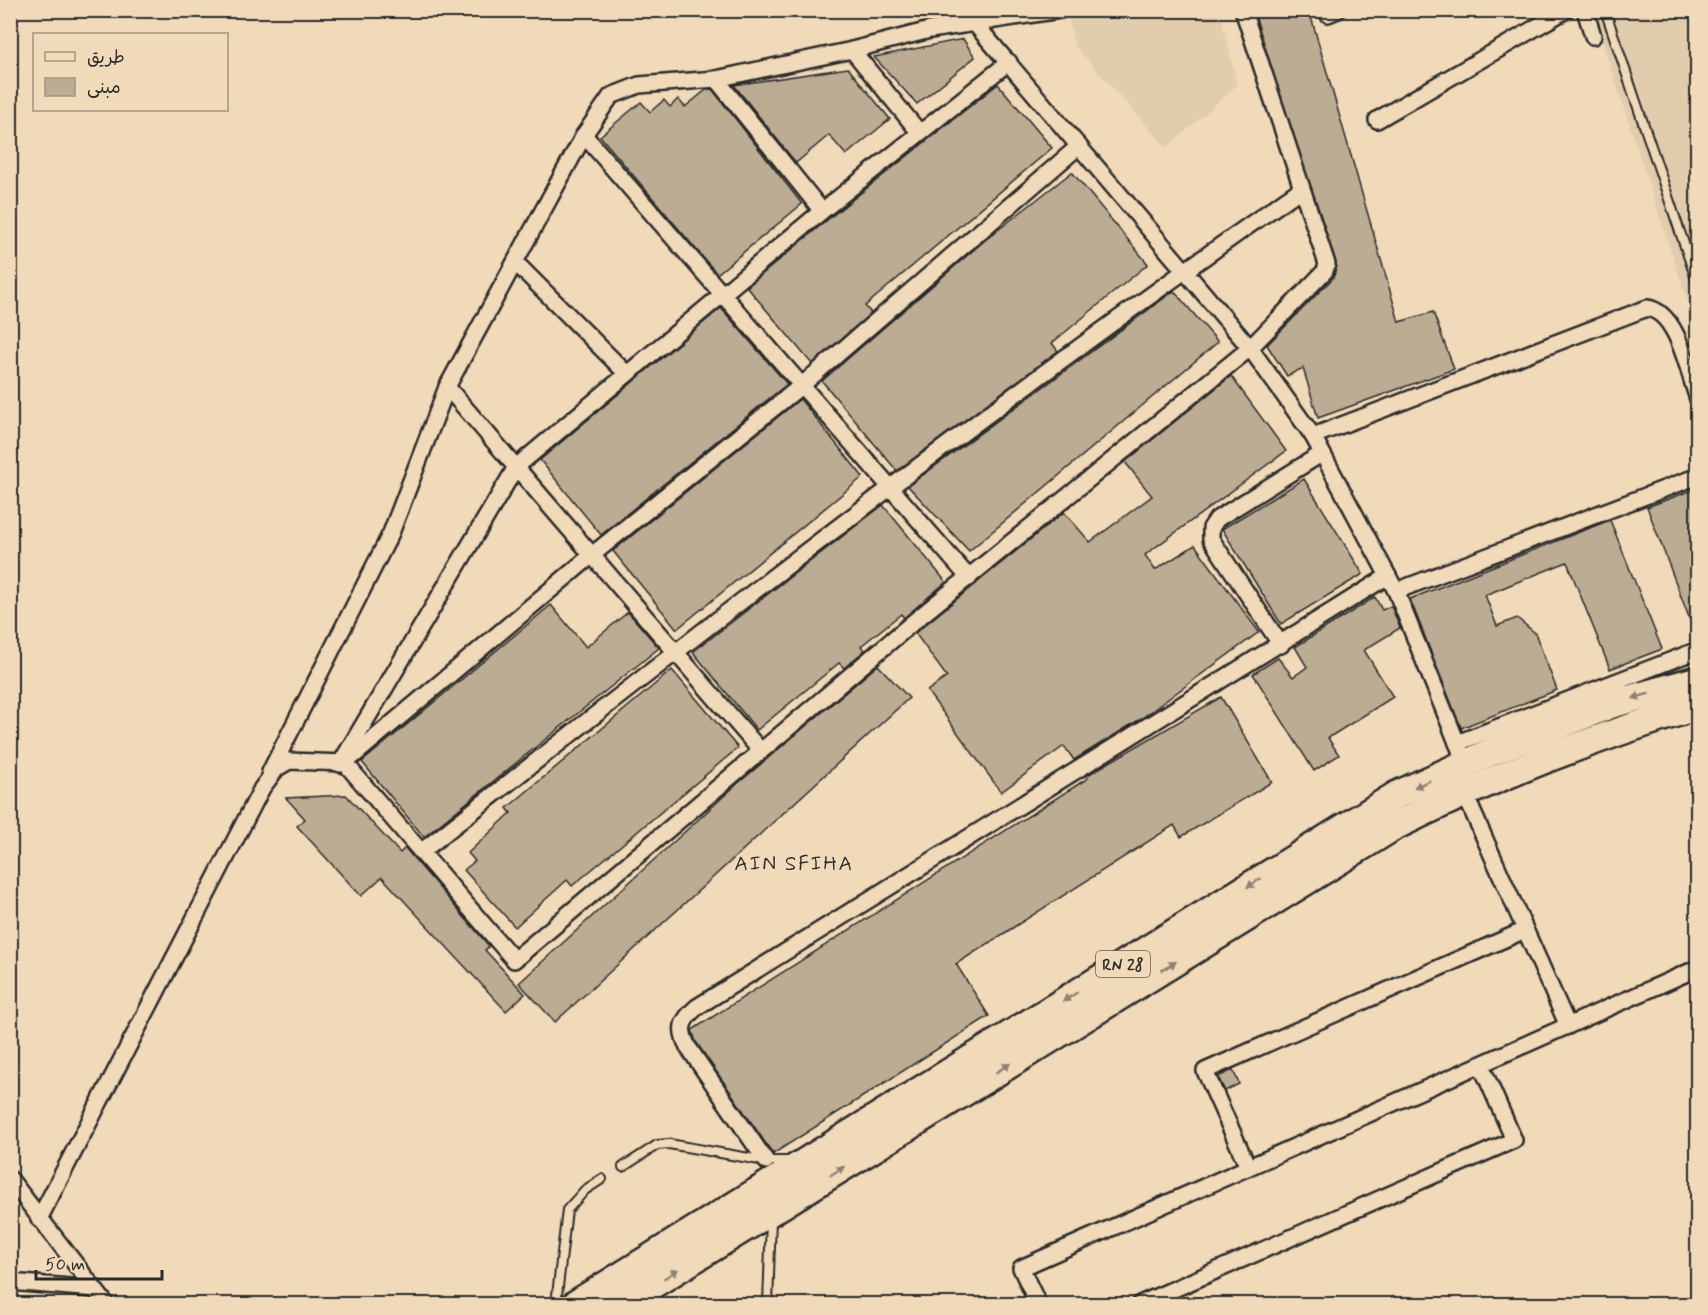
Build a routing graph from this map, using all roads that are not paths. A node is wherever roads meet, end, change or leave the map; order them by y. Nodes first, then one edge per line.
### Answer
1 (1060, 10) edge
2 (1242, 10) edge
3 (1566, 10) edge
4 (1585, 10) edge
5 (1605, 10) edge
6 (976, 25) junction
7 (1593, 36) dead end
8 (852, 50) junction
9 (1008, 62) junction
10 (716, 79) junction
11 (1377, 120) dead end
12 (919, 132) junction
13 (584, 135) junction
14 (1079, 146) junction
15 (1301, 189) junction
16 (822, 211) junction
17 (516, 263) junction
18 (1185, 270) junction
19 (1698, 285) edge
20 (722, 294) junction
21 (1250, 348) junction
22 (627, 374) junction
23 (802, 385) junction
24 (447, 387) junction
25 (1698, 399) edge
26 (1313, 436) junction
27 (1321, 454) junction
28 (516, 467) junction
29 (1698, 476) edge
30 (889, 487) junction
31 (592, 555) junction
32 (1388, 576) junction
33 (969, 578) junction
34 (1396, 591) junction
35 (1281, 645) junction
36 (1698, 650) edge
37 (675, 651) junction
38 (1698, 680) edge
39 (1695, 712) edge
40 (760, 750) junction
41 (1462, 754) junction
42 (343, 764) junction
43 (262, 788) junction
44 (1464, 792) junction
45 (421, 852) junction
46 (1525, 930) junction
47 (1698, 968) edge
48 (1568, 1026) junction
49 (1480, 1065) junction
50 (808, 1160) junction
51 (766, 1161) junction
52 (623, 1167) dead end
53 (1248, 1167) junction
54 (10, 1179) edge
55 (602, 1179) dead end
56 (771, 1212) junction
57 (39, 1219) junction
58 (10, 1282) edge
59 (94, 1289) junction
60 (106, 1305) edge
61 (556, 1305) edge
62 (576, 1305) edge
63 (621, 1305) edge
64 (768, 1305) edge
65 (1038, 1305) edge
66 (1140, 1305) edge

1 - 6 street
2 - 15 street
3 - 11 street
4 - 7 street
5 - 19 lane
6 - 8 street
6 - 9 street
8 - 10 street
8 - 12 street
9 - 12 street
9 - 14 street
10 - 13 street
10 - 16 street
12 - 16 street
13 - 17 street
13 - 20 street
14 - 18 street
14 - 23 street
15 - 18 street
15 - 21 street
16 - 20 street
17 - 22 street
17 - 24 street
18 - 21 street
18 - 30 street
20 - 22 street
20 - 23 street
21 - 26 street
21 - 33 street
22 - 28 street
23 - 30 street
23 - 31 street
24 - 28 street
24 - 43 street
25 - 26 street
26 - 27 street
27 - 32 street
27 - 35 street
28 - 31 street
28 - 42 street
29 - 34 street
30 - 33 street
30 - 37 street
31 - 37 street
31 - 42 street
32 - 34 street
32 - 35 street
33 - 40 street
34 - 41 street
35 - 51 street
36 - 41 street
37 - 40 street
37 - 45 street
38 -> 41 highway, RN 28
39 - 44 highway, RN 28
40 - 45 street
41 -> 50 highway, RN 28
42 - 43 street
42 - 45 street
43 - 57 street
44 - 46 street
56 -> 44 highway, RN 28
46 - 48 street
46 - 53 street
47 - 48 street
48 - 49 street
49 - 53 street
49 - 66 street
50 - 51 lane
50 - 62 highway, RN 28
51 - 52 lane
53 - 65 street
54 - 57 street
55 - 61 lane
63 -> 56 highway, RN 28
56 - 64 lane
57 - 59 street
58 - 59 street
59 - 60 street

